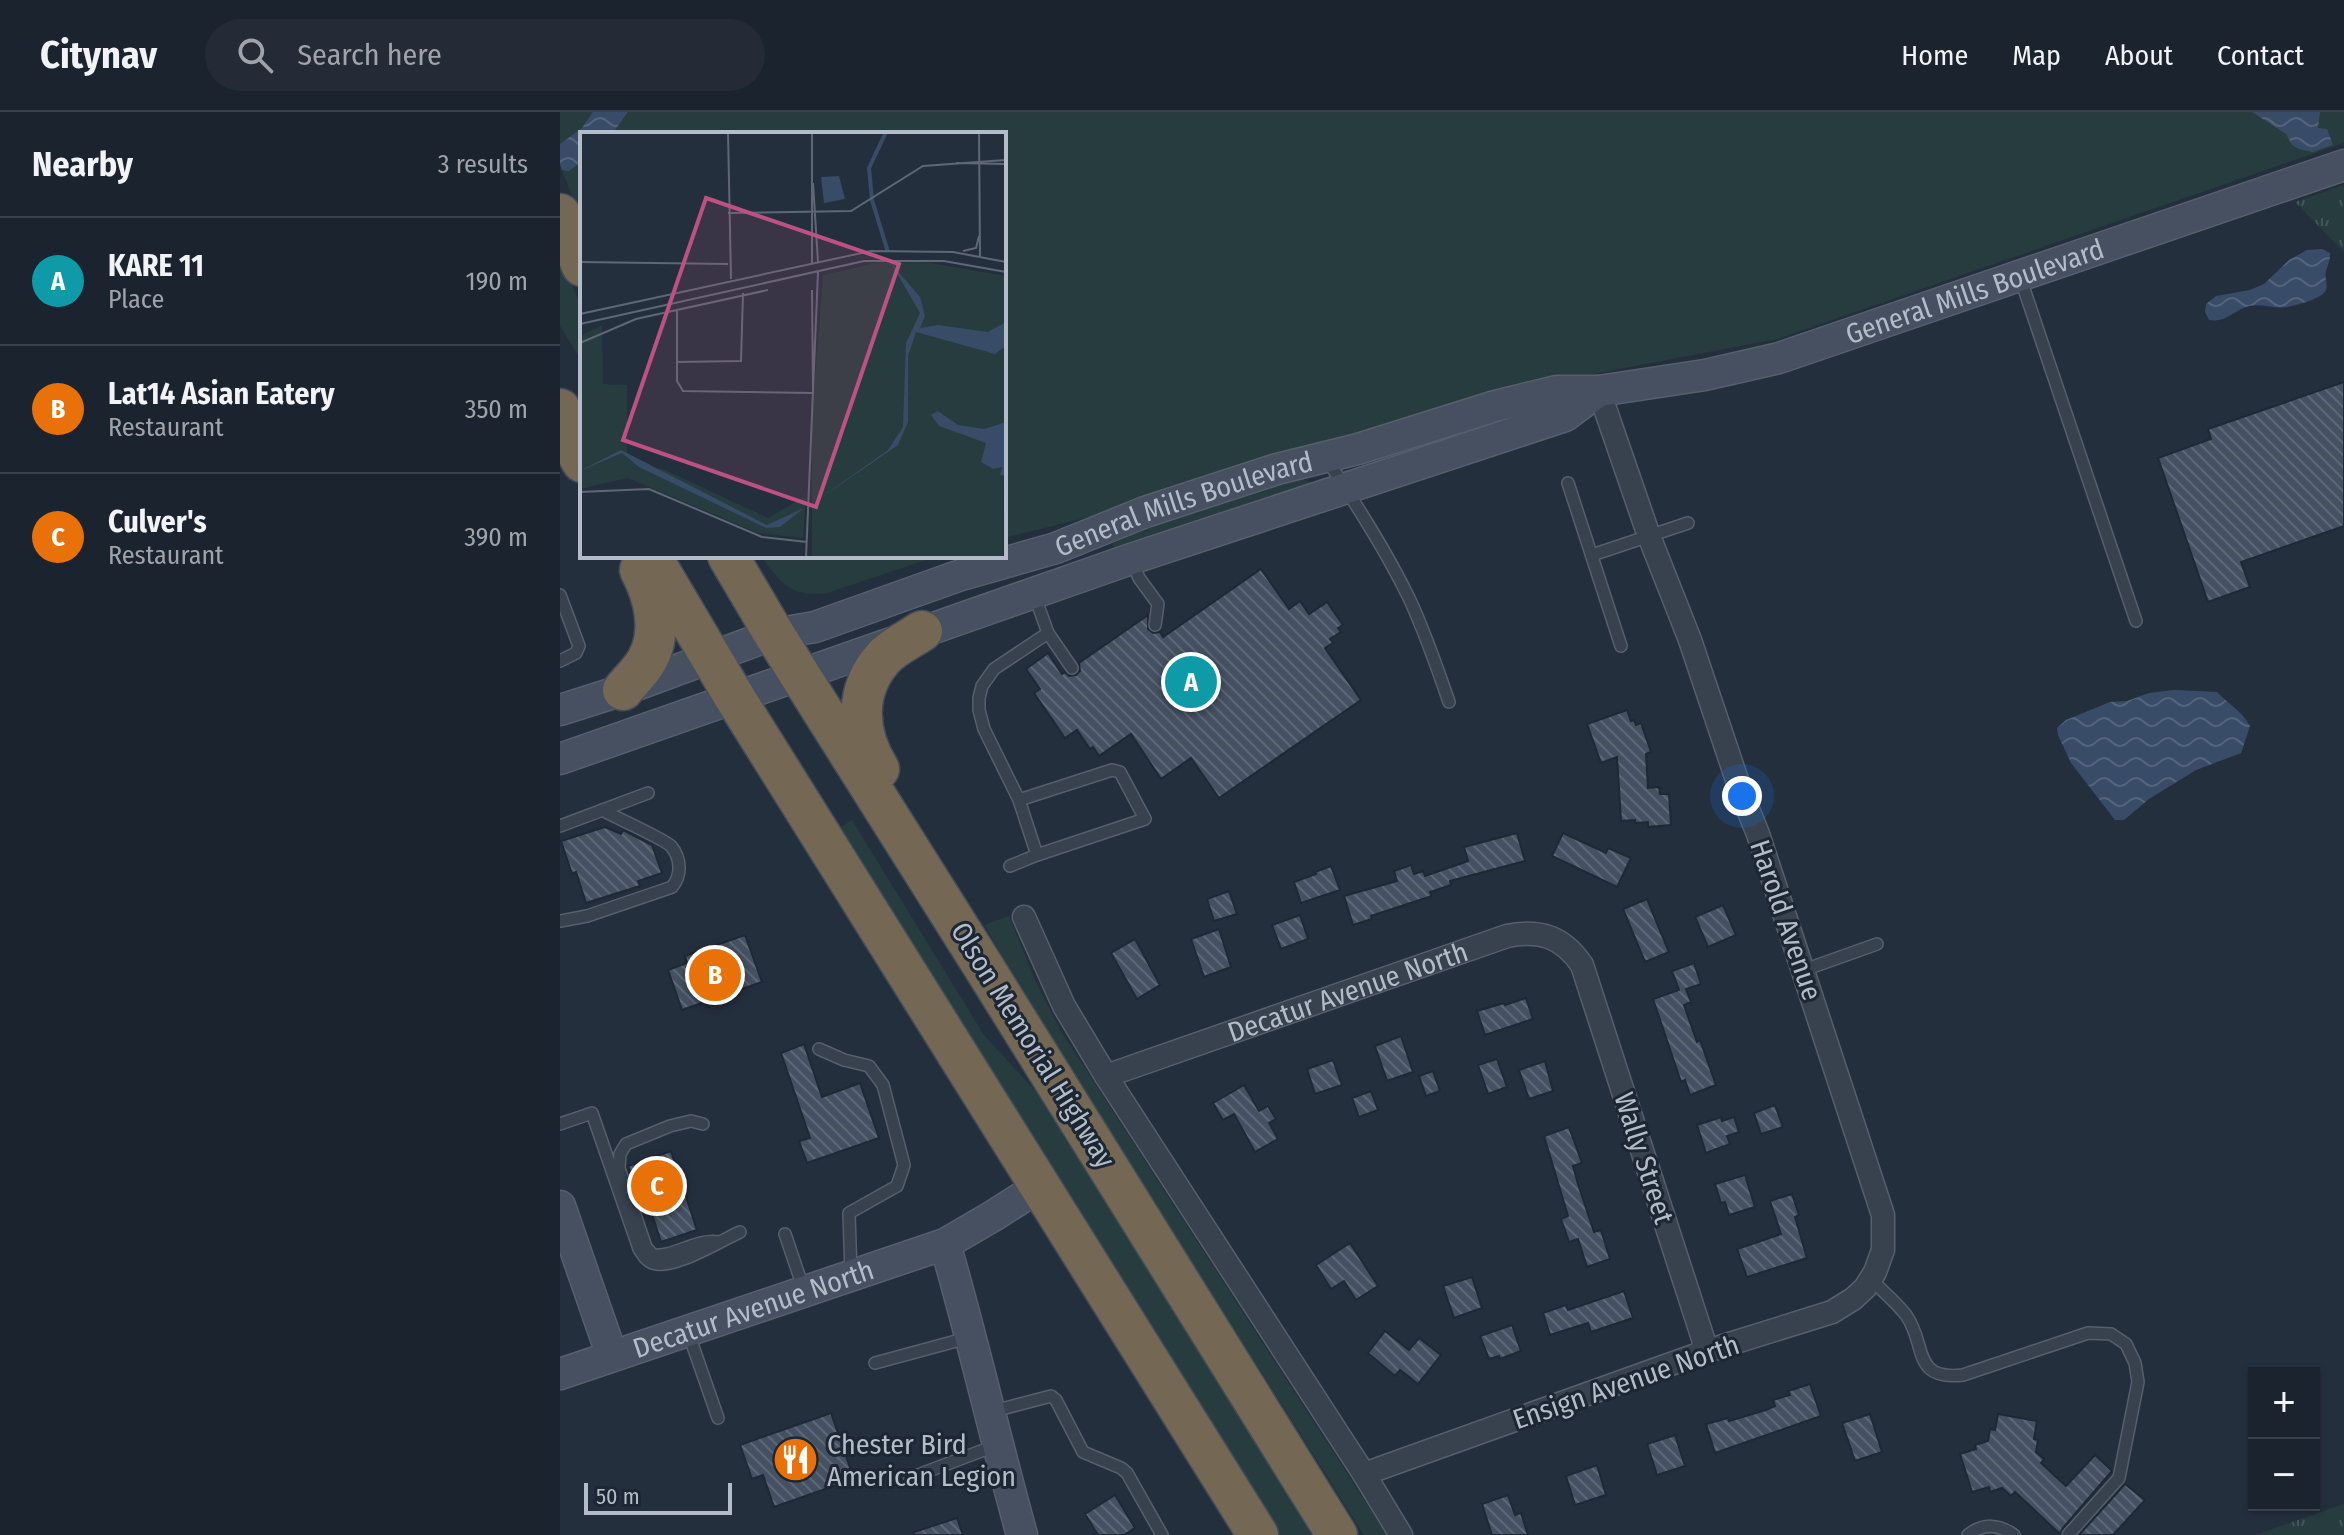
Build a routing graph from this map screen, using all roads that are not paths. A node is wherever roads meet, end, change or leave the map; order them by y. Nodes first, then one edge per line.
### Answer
1 (2344, 165) edge
2 (560, 214) edge
3 (580, 261) edge
4 (2020, 277) junction
5 (560, 384) edge
6 (1599, 391) junction
7 (560, 409) edge
8 (580, 424) edge
9 (1326, 457) junction
10 (580, 458) edge
11 (1568, 483) dead end
12 (1345, 488) junction
13 (1688, 523) dead end
14 (1649, 536) junction
15 (1592, 555) junction
16 (634, 558) edge
17 (652, 558) edge
18 (729, 558) edge
19 (1131, 559) junction
20 (1034, 593) junction
21 (560, 595) edge
22 (2136, 621) dead end
23 (1155, 625) dead end
24 (922, 631) junction
25 (1048, 633) junction
26 (774, 634) junction
27 (1621, 646) dead end
28 (711, 659) junction
29 (560, 661) edge
30 (1072, 668) dead end
31 (801, 675) junction
32 (623, 690) junction
33 (735, 698) junction
34 (1449, 702) dead end
35 (560, 710) edge
36 (560, 759) edge
37 (648, 793) dead end
38 (1019, 800) junction
39 (602, 810) junction
40 (562, 822) edge
41 (1037, 855) junction
42 (1010, 866) dead end
43 (1024, 917) dead end
44 (560, 921) edge
45 (1877, 944) dead end
46 (1582, 965) joint
47 (985, 969) junction
48 (1804, 970) junction
49 (819, 1049) dead end
50 (1106, 1076) junction
51 (560, 1124) edge
52 (703, 1124) dead end
53 (1040, 1186) junction
54 (560, 1206) edge
55 (740, 1232) dead end
56 (785, 1234) dead end
57 (719, 1242) junction
58 (945, 1244) junction
59 (851, 1275) junction
60 (1873, 1276) junction
61 (804, 1291) junction
62 (688, 1330) junction
63 (972, 1337) junction
64 (1707, 1351) junction
65 (612, 1356) junction
66 (875, 1363) dead end
67 (560, 1374) edge
68 (990, 1412) junction
69 (718, 1418) dead end
70 (997, 1445) junction
71 (1364, 1474) junction
72 (910, 1478) dead end
73 (1022, 1535) edge
74 (1162, 1535) edge
75 (1258, 1535) edge
76 (1337, 1535) edge
77 (1401, 1535) edge
78 (1968, 1535) edge
79 (2014, 1535) edge
80 (2068, 1535) edge

1 - 4 street, General Mills Boulevard
2 - 3 highway
4 - 6 street, General Mills Boulevard
4 - 22 lane
5 - 8 highway
6 - 9 street, General Mills Boulevard
6 - 12 street, General Mills Boulevard
6 - 14 street, Harold Avenue
7 - 10 highway
9 - 12 lane
9 - 26 street, General Mills Boulevard
11 - 15 lane
12 - 19 street, General Mills Boulevard
12 - 34 lane
13 - 14 lane
14 - 15 lane
14 - 48 street, Harold Avenue
15 - 27 lane
16 - 32 highway
17 - 28 highway
18 - 26 highway, Olson Memorial Highway
19 - 20 street, General Mills Boulevard
19 - 23 lane
20 - 24 street, General Mills Boulevard
20 - 25 lane
21 - 29 lane
24 - 31 street, General Mills Boulevard
24 - 47 highway
25 - 30 lane
25 - 38 lane
26 - 28 street, General Mills Boulevard
26 - 31 highway, Olson Memorial Highway
28 - 32 street, General Mills Boulevard
28 - 33 highway
31 - 33 street, General Mills Boulevard
31 - 47 highway, Olson Memorial Highway
32 - 35 street, General Mills Boulevard
33 - 36 street, General Mills Boulevard
33 - 53 highway
37 - 39 lane
38 - 41 lane
38 - 41 lane
39 - 40 lane
39 - 44 lane
41 - 42 lane
43 - 50 street
45 - 48 lane
46 - 50 street, Decatur Avenue North
46 - 64 street, Wally Street
47 - 76 highway, Olson Memorial Highway
48 - 60 street, Harold Avenue
49 - 59 lane
50 - 71 street
51 - 57 lane
52 - 57 lane
53 - 58 street, Decatur Avenue North
53 - 75 highway
54 - 65 street
55 - 57 lane
56 - 61 lane
58 - 59 street, Decatur Avenue North
58 - 63 street
59 - 61 street, Decatur Avenue North
60 - 64 street, Ensign Avenue North
60 - 80 lane
61 - 62 street, Decatur Avenue North
62 - 65 street, Decatur Avenue North
62 - 69 lane
63 - 66 lane
63 - 68 street
64 - 71 street, Ensign Avenue North
65 - 67 street, Decatur Avenue North
68 - 70 street
68 - 74 lane
70 - 72 lane
70 - 73 street
71 - 77 street
78 - 79 lane

